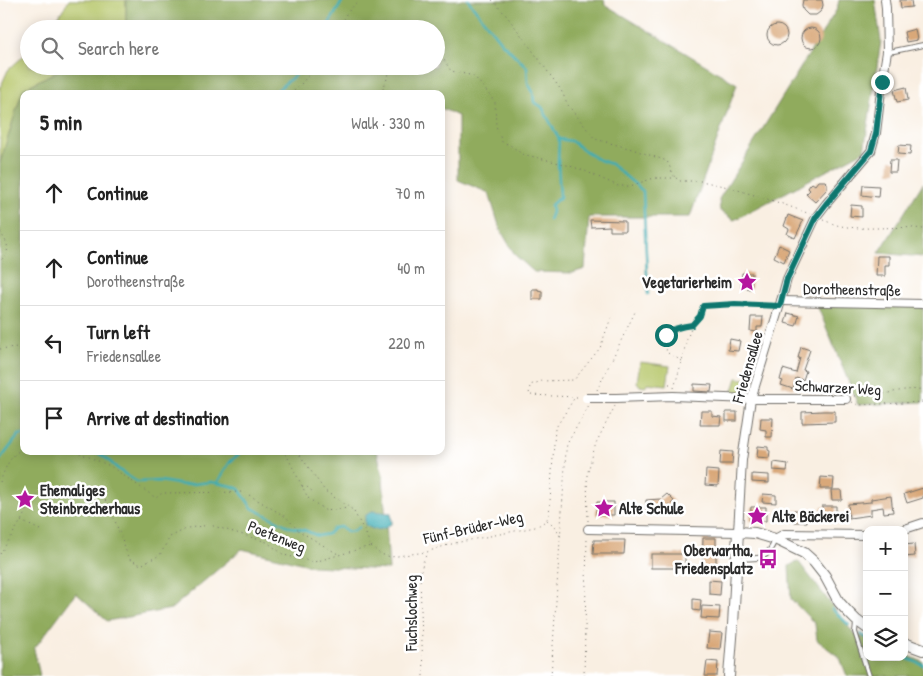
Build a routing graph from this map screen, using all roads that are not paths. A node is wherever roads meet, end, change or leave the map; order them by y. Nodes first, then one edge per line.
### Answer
1 (885, 0) edge
2 (923, 45) edge
3 (887, 52) junction
4 (781, 303) junction
5 (923, 304) edge
6 (751, 398) junction
7 (588, 400) road end
8 (848, 400) road end
9 (923, 522) edge
10 (908, 528) edge
11 (588, 529) road end
12 (738, 532) junction
13 (863, 535) edge
14 (776, 539) junction
15 (736, 558) junction
16 (856, 620) junction
17 (863, 625) edge
18 (908, 644) edge
19 (923, 650) edge
20 (729, 676) edge
21 (869, 676) edge

1 - 3 street, Friedensallee
2 - 3 lane
3 - 4 street, Friedensallee
4 - 5 street, Dorotheenstraße
4 - 6 street, Friedensallee
6 - 7 street, bridge
6 - 8 street, Schwarzer Weg
6 - 12 street, Friedensallee
9 - 10 street
11 - 12 street
12 - 14 street
12 - 15 street
13 - 14 street
14 - 15 lane
14 - 16 street
15 - 20 street
16 - 17 street
16 - 21 lane
18 - 19 street

